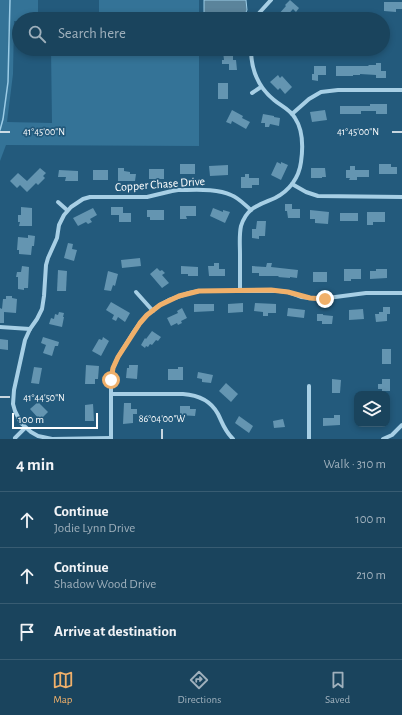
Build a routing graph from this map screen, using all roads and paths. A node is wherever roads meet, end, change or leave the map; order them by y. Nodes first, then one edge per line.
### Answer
1 (271, 0) edge
2 (260, 12) edge
3 (251, 56) edge
4 (261, 87) junction
5 (402, 90) edge
6 (252, 94) dead end
7 (292, 114) junction
8 (292, 184) junction
9 (402, 197) edge
10 (58, 202) dead end
11 (67, 210) junction
12 (251, 210) junction
13 (240, 290) junction
14 (136, 292) dead end
15 (402, 293) edge
16 (153, 310) junction
17 (0, 327) edge
18 (30, 329) junction
19 (309, 386) dead end
20 (111, 394) junction
21 (402, 426) edge
22 (25, 428) junction
23 (16, 438) dead end
24 (111, 439) edge
25 (233, 439) edge
26 (309, 439) edge
27 (383, 439) edge

1 - 2 street
3 - 4 street
4 - 6 street
4 - 7 street
5 - 7 street
7 - 8 street
8 - 9 street
8 - 12 street
10 - 11 street
11 - 12 street, Copper Chase Drive
11 - 18 street
12 - 13 street
13 - 15 street
13 - 16 street
14 - 16 street
16 - 20 street
17 - 18 street
18 - 22 street
19 - 26 street
20 - 24 street
20 - 25 street
21 - 27 street
22 - 23 street
22 - 24 street

